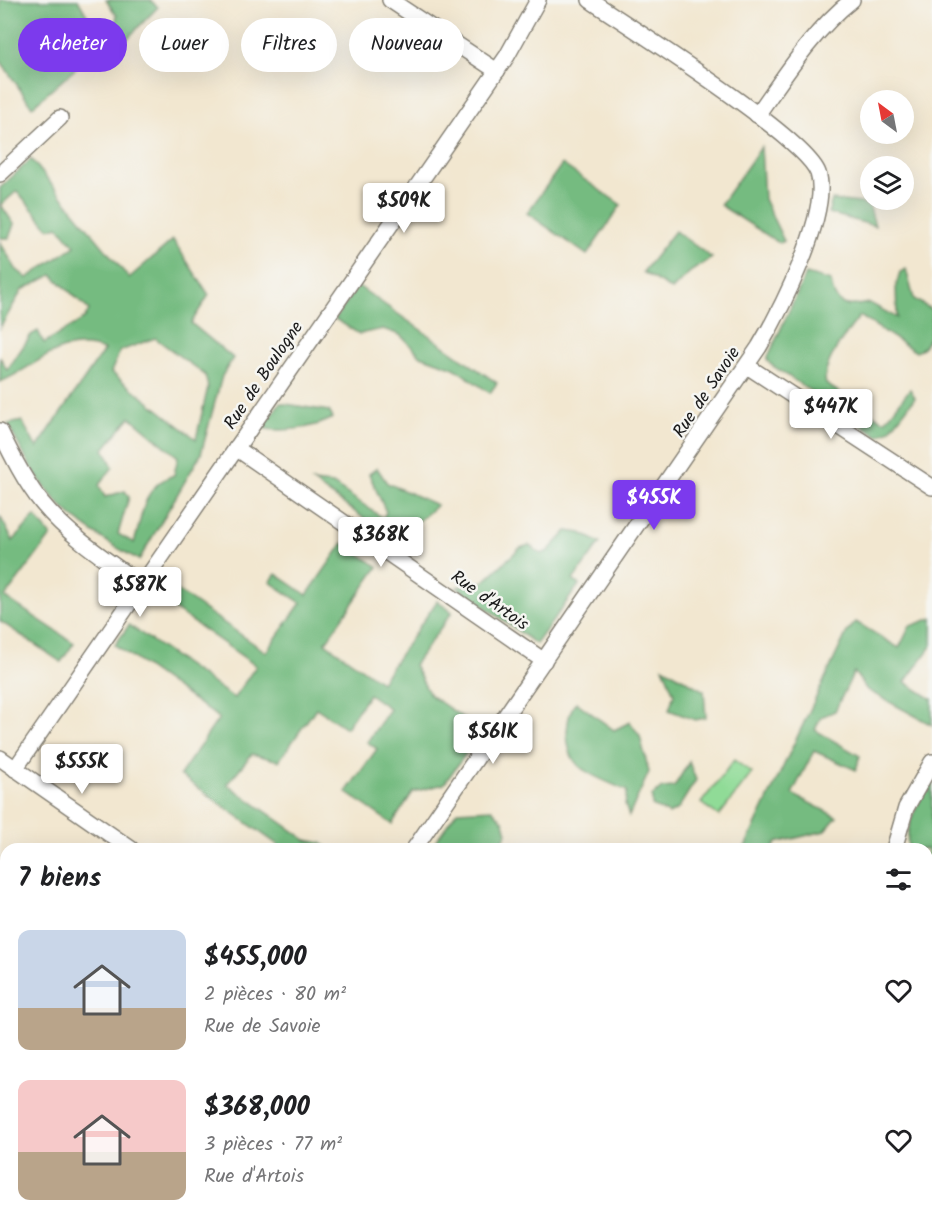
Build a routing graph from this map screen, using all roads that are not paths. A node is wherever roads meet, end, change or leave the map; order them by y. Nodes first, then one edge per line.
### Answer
1 (390, 0) edge
2 (538, 0) edge
3 (590, 0) edge
4 (852, 0) edge
5 (497, 71) junction
6 (758, 115) junction
7 (60, 118) dead end
8 (0, 174) edge
9 (747, 366) junction
10 (0, 431) edge
11 (236, 448) junction
12 (932, 487) edge
13 (142, 586) junction
14 (544, 661) junction
15 (0, 758) edge
16 (932, 762) edge
17 (15, 769) junction
18 (122, 843) edge
19 (418, 843) edge
20 (896, 843) edge

1 - 5 street
2 - 5 street, Rue de Boulogne
3 - 6 street, Rue de Savoie
4 - 6 street
5 - 11 street, Rue de Boulogne
6 - 9 street, Rue de Savoie
7 - 8 street
9 - 12 street
9 - 14 street, Rue de Savoie
10 - 13 street
11 - 13 street, Rue de Boulogne
11 - 14 street, Rue d'Artois
13 - 17 street, Rue de Boulogne
14 - 19 street, Rue de Savoie
15 - 17 street
16 - 20 street
17 - 18 street

